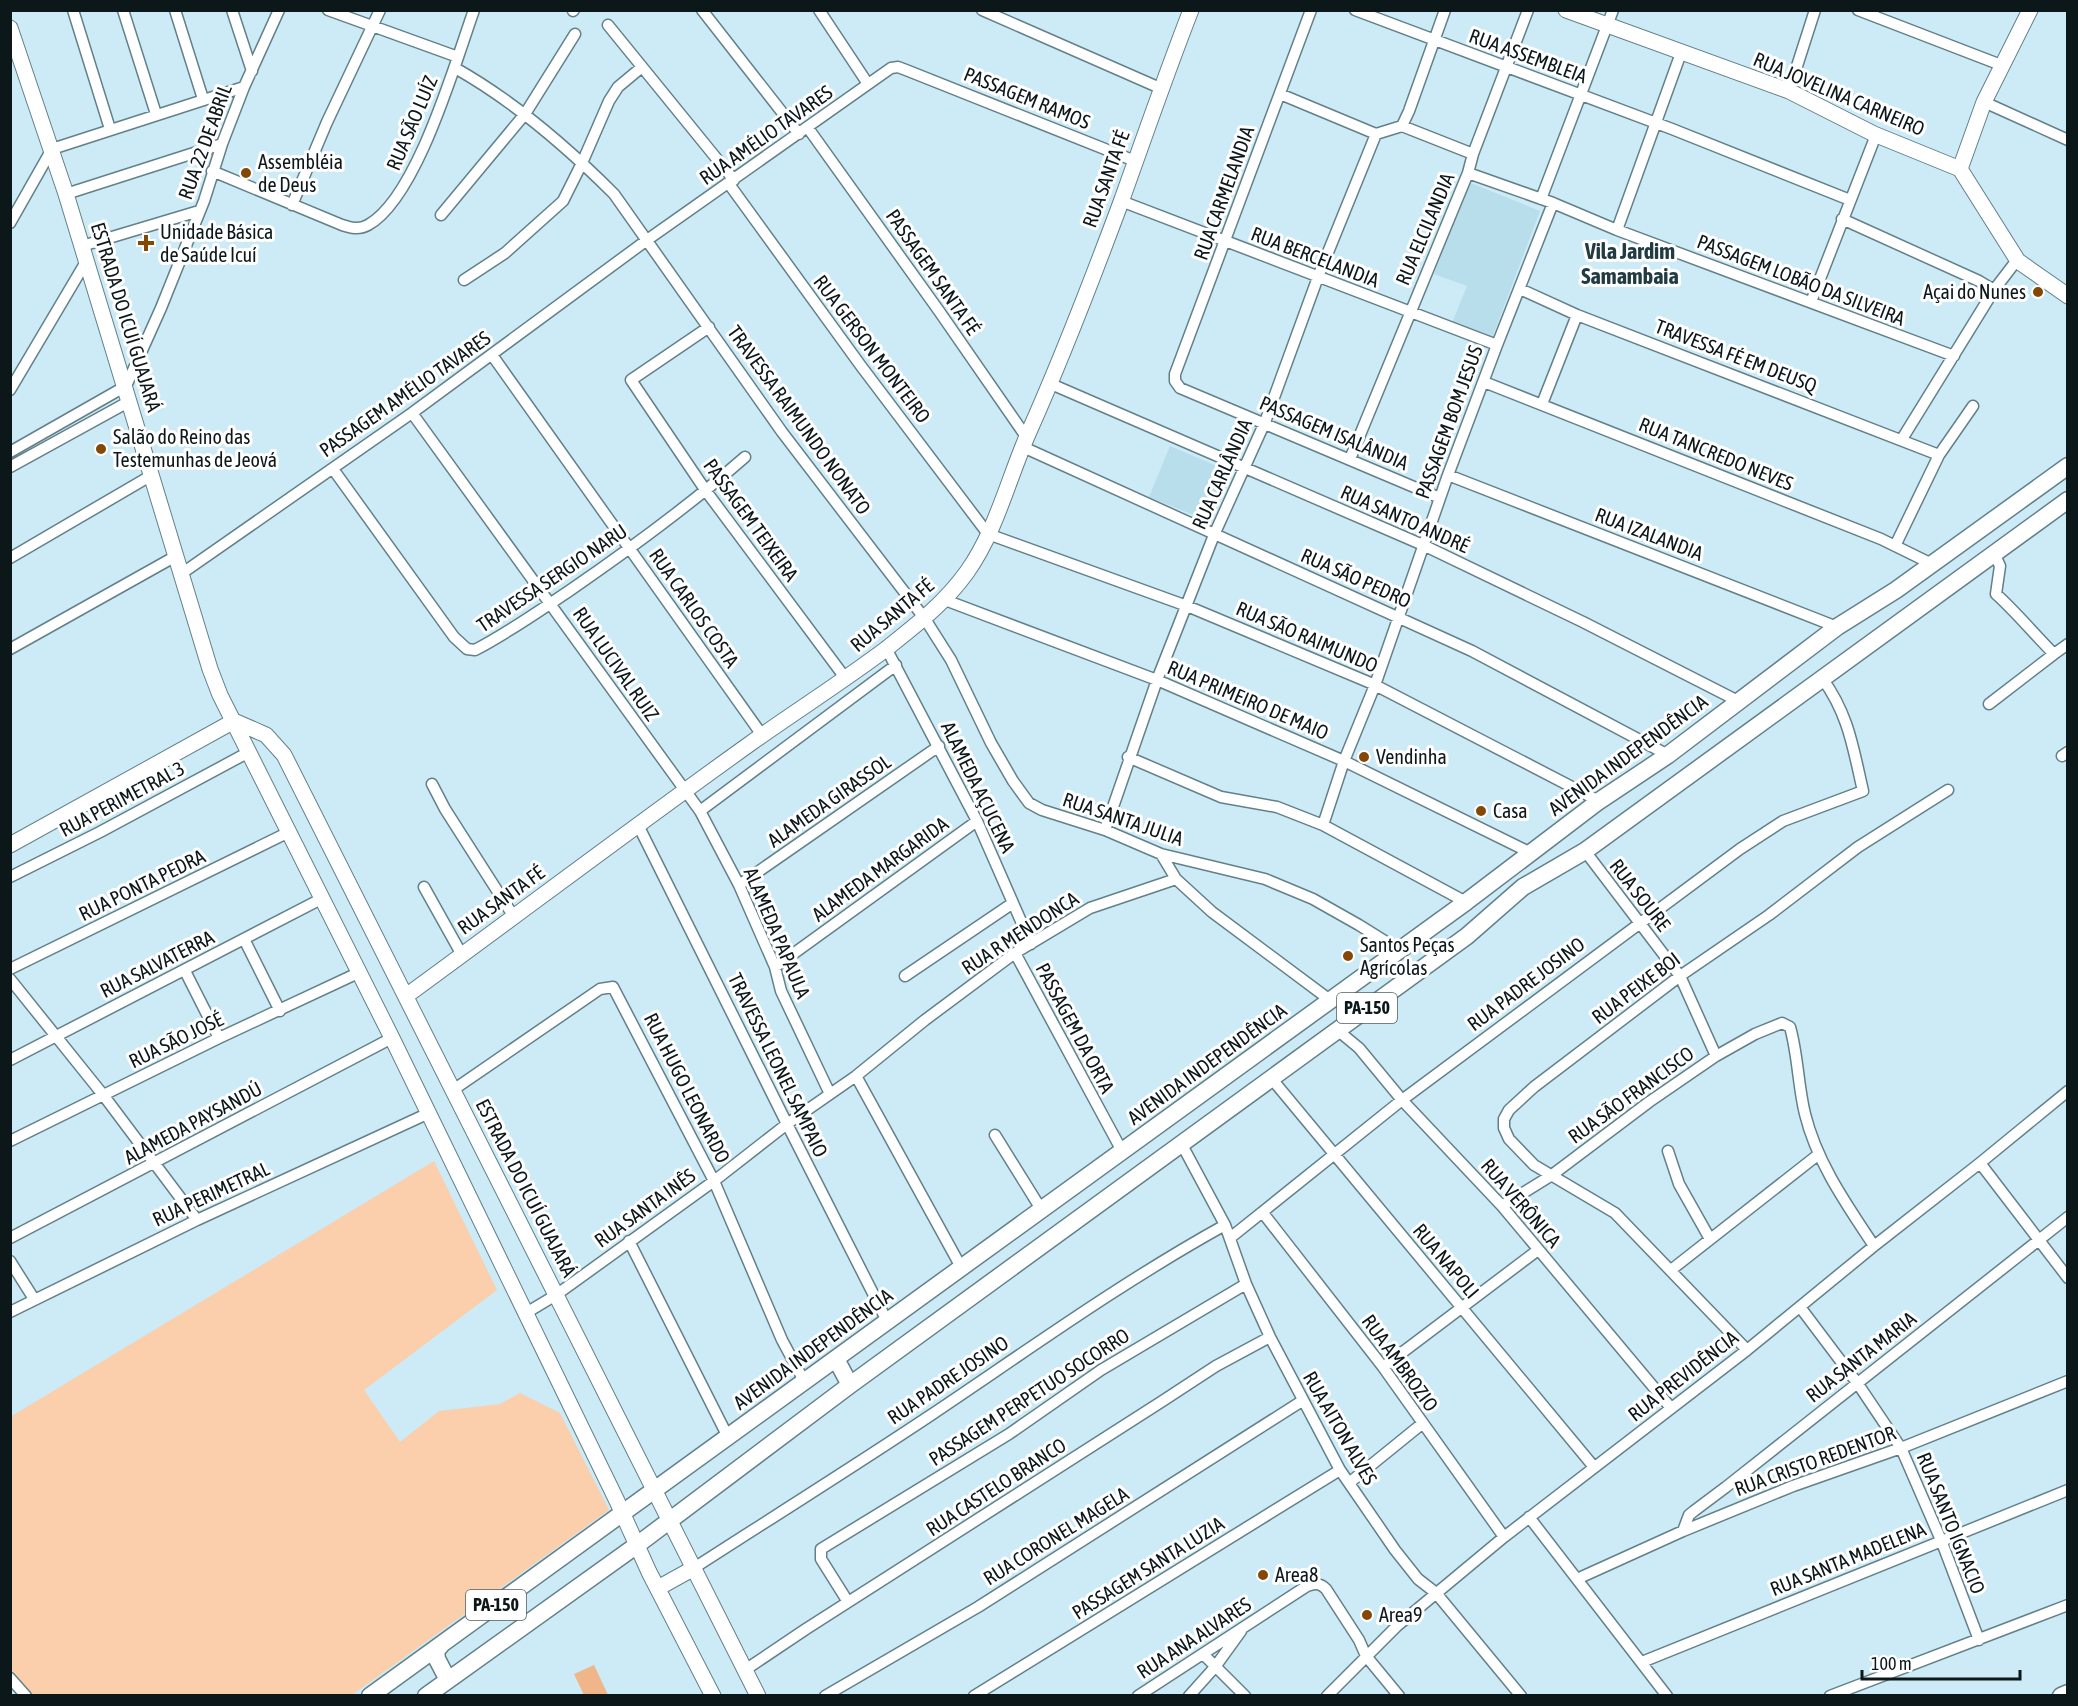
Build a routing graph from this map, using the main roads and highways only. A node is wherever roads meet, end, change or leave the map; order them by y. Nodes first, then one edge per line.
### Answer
1 (2067, 466) edge
2 (2067, 500) edge
3 (1896, 590) junction
4 (1913, 612) junction
5 (836, 1359) junction
6 (850, 1385) junction
7 (442, 1644) junction
8 (448, 1680) junction
9 (2067, 1693) edge
10 (370, 1695) edge
11 (426, 1695) edge
12 (2061, 1695) edge

1 - 3 main road, AVENIDA INDEPENDÊNCIA / PA-150
2 - 4 main road, PA-150
3 - 4 main road
3 - 5 main road, AVENIDA INDEPENDÊNCIA / PA-150
4 - 6 main road, PA-150
5 - 6 main road
5 - 7 main road, AVENIDA INDEPENDÊNCIA / PA-150
6 - 8 main road, PA-150
7 - 8 main road
7 - 10 main road, AVENIDA INDEPENDÊNCIA / PA-150
8 - 11 main road, PA-150
9 - 12 main road

